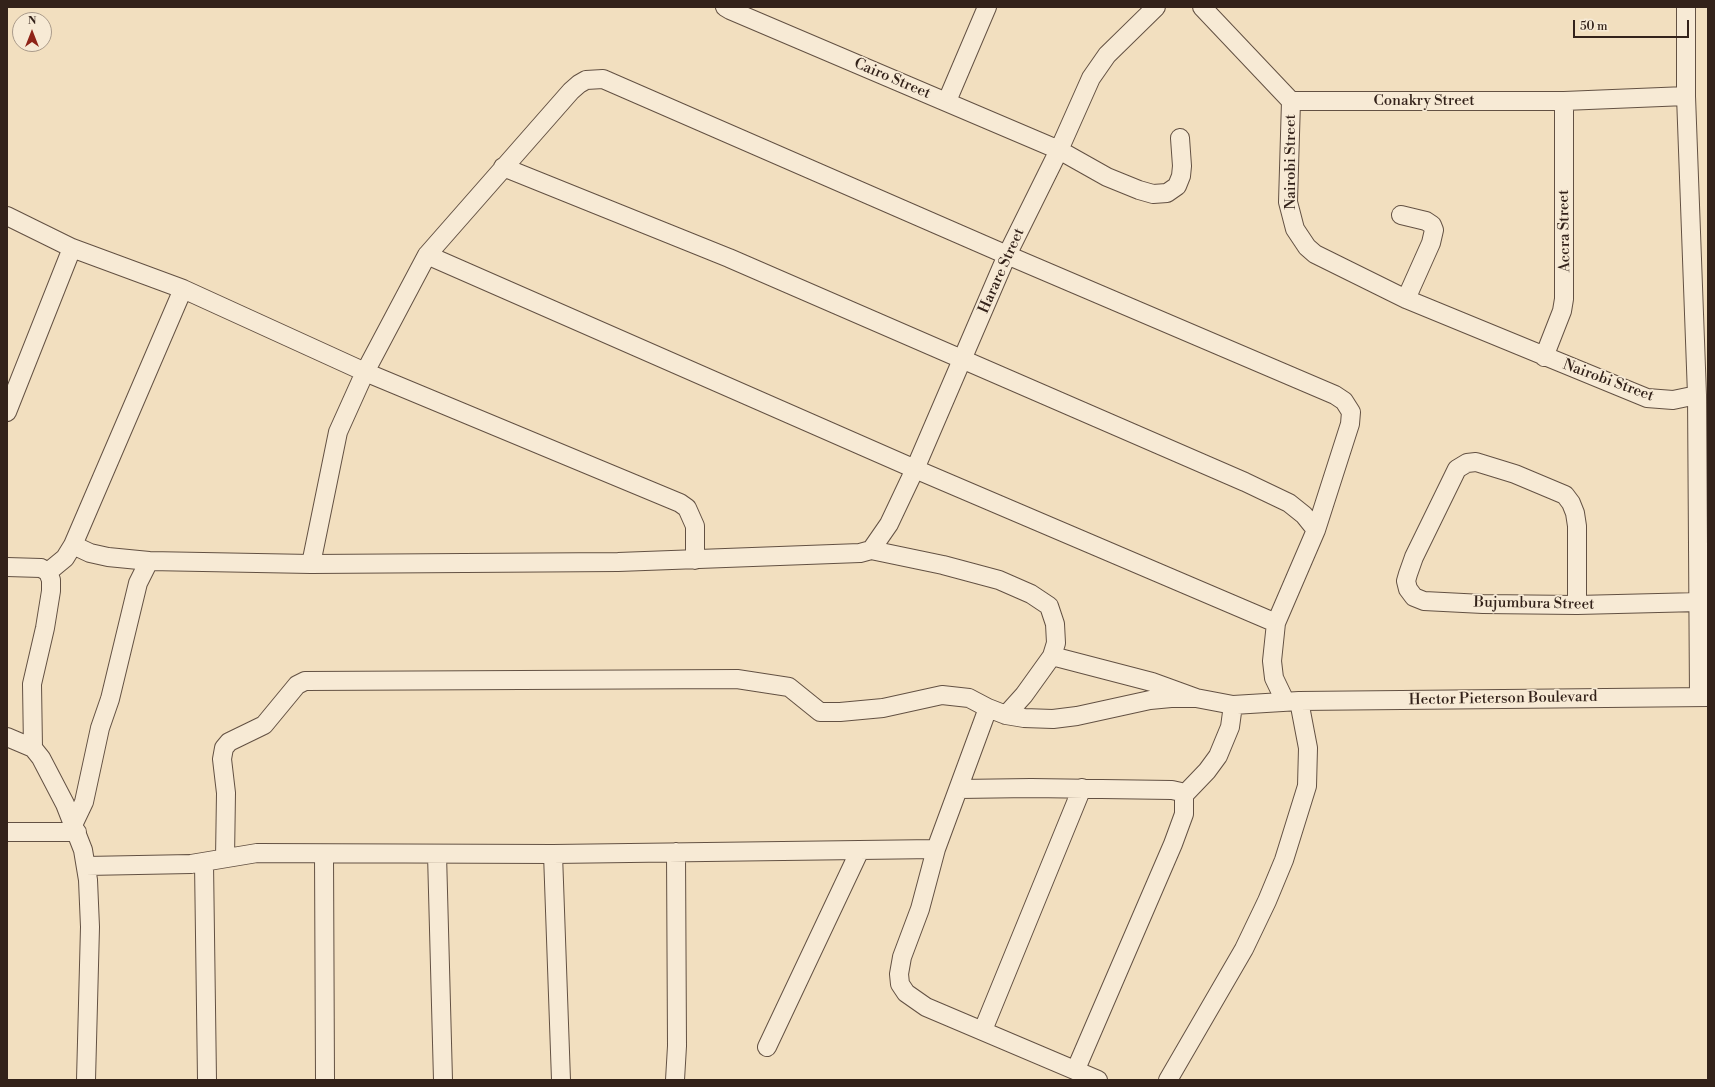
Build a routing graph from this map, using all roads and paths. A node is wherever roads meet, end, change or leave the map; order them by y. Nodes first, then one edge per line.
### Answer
1 (725, 7) edge
2 (987, 7) edge
3 (1156, 7) edge
4 (1202, 7) edge
5 (1686, 7) edge
6 (1686, 96) junction
7 (947, 101) junction
8 (1291, 101) junction
9 (1564, 101) junction
10 (1180, 138) dead end
11 (1059, 150) junction
12 (503, 167) junction
13 (1401, 215) dead end
14 (7, 216) edge
15 (72, 248) junction
16 (427, 255) junction
17 (1007, 255) junction
18 (183, 289) junction
19 (1406, 299) junction
20 (1544, 357) junction
21 (963, 359) junction
22 (365, 372) junction
23 (1697, 395) junction
24 (7, 412) edge
25 (915, 469) junction
26 (1316, 530) junction
27 (73, 545) junction
28 (872, 550) junction
29 (695, 560) junction
30 (149, 561) junction
31 (311, 564) junction
32 (7, 567) edge
33 (48, 572) junction
34 (1700, 602) junction
35 (1577, 605) junction
36 (1276, 623) junction
37 (1052, 656) junction
38 (1704, 697) edge
39 (1196, 698) junction
40 (1292, 701) junction
41 (1233, 705) junction
42 (988, 708) junction
43 (1006, 715) junction
44 (7, 737) edge
45 (33, 748) junction
46 (1082, 788) junction
47 (959, 789) junction
48 (1184, 796) junction
49 (76, 827) junction
50 (7, 832) edge
51 (936, 849) junction
52 (860, 850) junction
53 (676, 852) junction
54 (324, 854) junction
55 (437, 854) junction
56 (553, 854) junction
57 (225, 858) junction
58 (204, 863) junction
59 (86, 866) junction
60 (983, 1030) junction
61 (767, 1047) dead end
62 (1076, 1069) junction
63 (86, 1080) edge
64 (207, 1080) edge
65 (325, 1080) edge
66 (442, 1080) edge
67 (561, 1080) edge
68 (675, 1080) edge
69 (1098, 1080) edge
70 (1168, 1080) edge

1 - 7 street, Cairo Street
2 - 7 street
3 - 11 street, Harare Street
4 - 8 street
5 - 6 street
6 - 9 street, Conakry Street
6 - 23 street
7 - 11 street, Cairo Street
8 - 9 street, Conakry Street
8 - 19 street, Nairobi Street
9 - 20 street, Accra Street
10 - 11 street, Cairo Street
11 - 17 street, Harare Street
12 - 16 street
12 - 17 street
12 - 21 street
13 - 19 street
14 - 15 street
15 - 18 street
15 - 24 street
16 - 22 street
16 - 25 street
17 - 21 street, Harare Street
17 - 26 street
18 - 22 street
18 - 27 street
19 - 20 street, Nairobi Street
20 - 23 street, Nairobi Street
21 - 25 street, Harare Street
21 - 26 street
22 - 29 street
22 - 31 street
23 - 34 street
25 - 28 street, Harare Street
25 - 36 street
26 - 36 street
27 - 30 street
27 - 33 street
28 - 29 street
28 - 37 street
29 - 31 street
30 - 31 street
30 - 49 street
32 - 33 street
33 - 45 street
34 - 35 street, Bujumbura Street
34 - 38 street
35 - 35 street, Bujumbura Street
36 - 40 street
37 - 39 street
37 - 43 street
38 - 40 street, Hector Pieterson Boulevard
39 - 41 street, Hector Pieterson Boulevard
39 - 43 street
40 - 41 street, Hector Pieterson Boulevard
40 - 70 street
41 - 48 street
42 - 43 street
42 - 47 street
42 - 57 street
44 - 45 street
45 - 49 street
46 - 47 street
46 - 48 street
46 - 60 street
47 - 51 street
48 - 62 street
49 - 50 street
49 - 59 street
51 - 52 street
51 - 60 street
52 - 53 street
52 - 61 street
53 - 56 street
53 - 68 street
54 - 55 street
54 - 57 street
54 - 65 street
55 - 56 street
55 - 66 street
56 - 67 street
57 - 58 street
58 - 59 street
58 - 64 street
59 - 63 street
60 - 62 street
62 - 69 street

